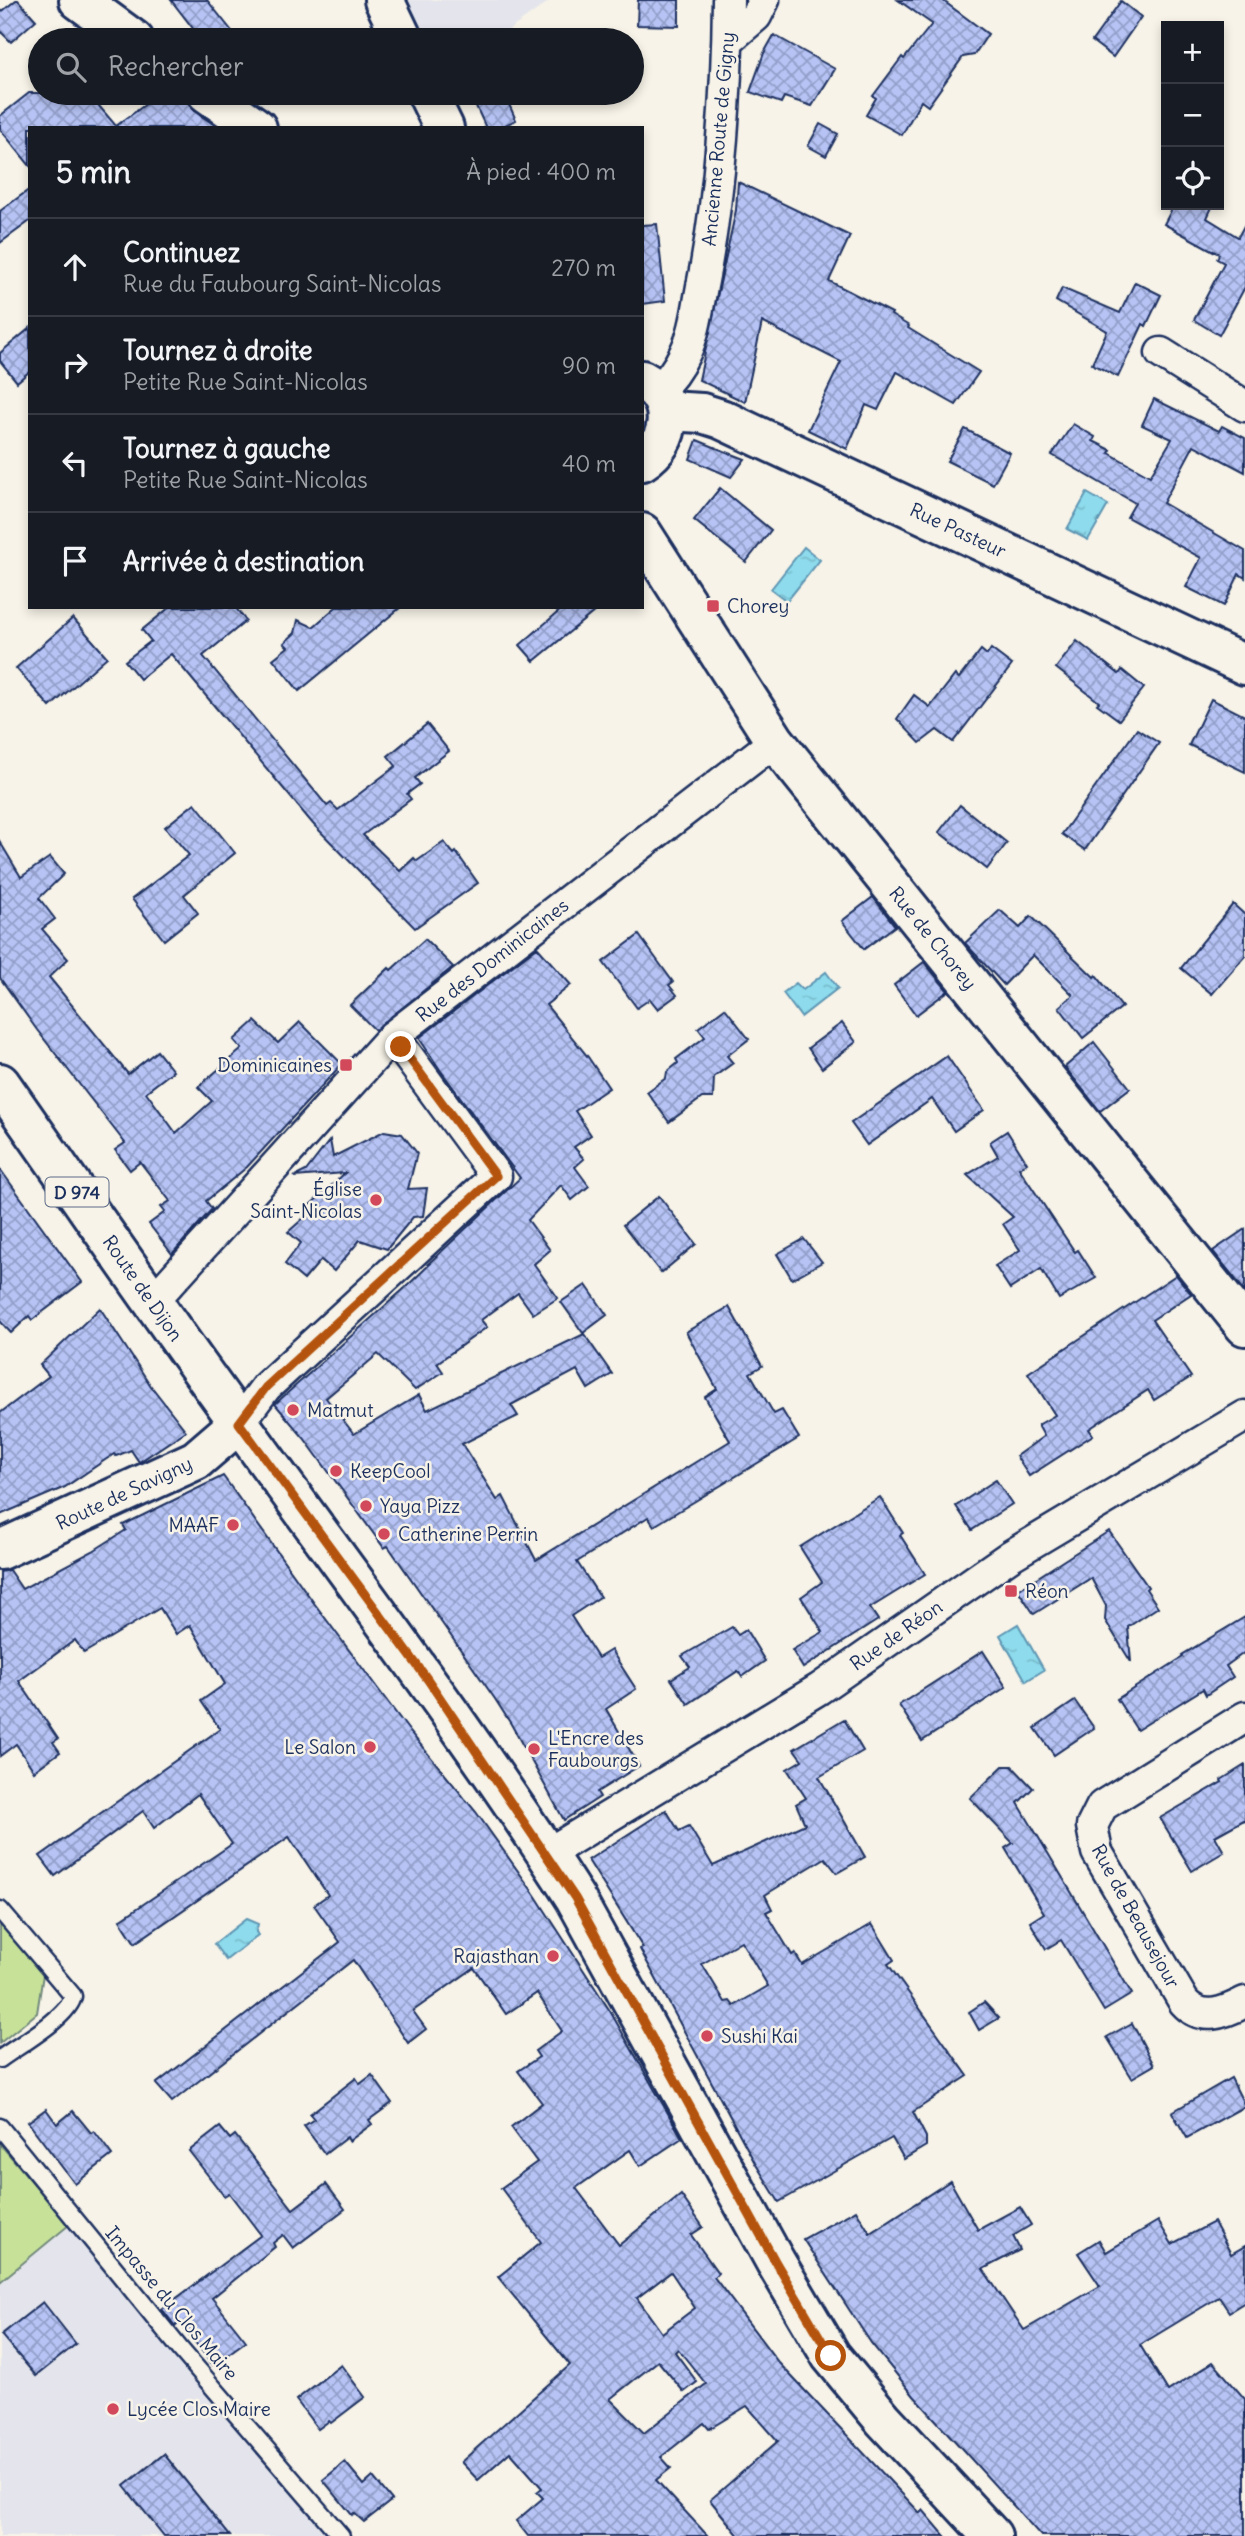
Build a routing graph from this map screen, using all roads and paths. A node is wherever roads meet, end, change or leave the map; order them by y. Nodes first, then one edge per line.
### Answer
1 (79, 0) edge
2 (384, 0) edge
3 (729, 0) edge
4 (764, 0) edge
5 (118, 28) edge
6 (397, 28) edge
7 (728, 40) junction
8 (224, 105) edge
9 (433, 105) edge
10 (254, 126) edge
11 (443, 126) edge
12 (1161, 352) dead end
13 (655, 394) edge
14 (1245, 406) edge
15 (644, 459) edge
16 (644, 536) edge
17 (1245, 665) edge
18 (775, 741) junction
19 (393, 1036) junction
20 (0, 1083) edge
21 (153, 1301) junction
22 (1245, 1326) edge
23 (1245, 1416) edge
24 (239, 1423) junction
25 (0, 1550) edge
26 (1245, 1717) edge
27 (547, 1854) junction
28 (0, 1910) edge
29 (1245, 2002) edge
30 (0, 2059) edge
31 (0, 2127) edge
32 (341, 2536) edge
33 (992, 2536) edge

1 - 5 main road
2 - 6 main road
3 - 7 street, Ancienne Route de Gigny
4 - 7 street
7 - 13 street, Ancienne Route de Gigny
8 - 10 main road
9 - 11 main road
12 - 14 street
13 - 15 main road
13 - 17 main road, Rue Pasteur
16 - 18 main road, Rue de Chorey
18 - 19 street, Rue des Dominicaines
18 - 22 main road, Rue de Chorey
19 - 21 street, Rue des Dominicaines
19 - 24 street
20 - 21 main road, Route de Dijon / D 974
21 - 24 main road, Route de Dijon / D 974
23 - 27 street, Rue de Réon
24 - 25 main road, Route de Savigny
24 - 27 main road, D 974
26 - 29 street, Rue de Beausejour
27 - 33 main road, D 974
28 - 30 lane
31 - 32 lane, Impasse du Clos Maire

